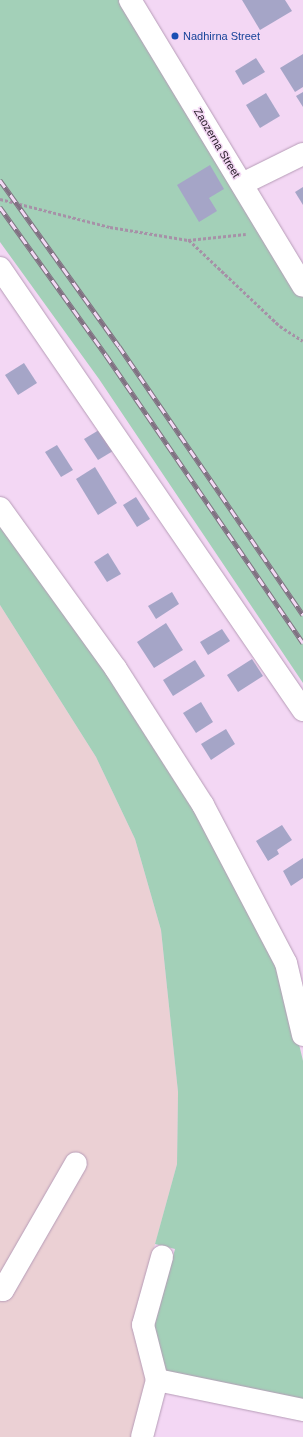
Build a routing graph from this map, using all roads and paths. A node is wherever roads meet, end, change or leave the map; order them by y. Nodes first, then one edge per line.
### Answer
1 (130, 0) edge
2 (303, 154) edge
3 (242, 184) junction
4 (0, 199) edge
5 (270, 231) junction
6 (188, 240) junction
7 (0, 268) edge
8 (303, 286) edge
9 (303, 341) edge
10 (0, 508) edge
11 (303, 710) edge
12 (303, 1035) edge
13 (76, 1163) dead end
14 (162, 1257) dead end
15 (0, 1289) edge
16 (157, 1380) junction
17 (303, 1410) edge
18 (142, 1437) edge

1 - 3 street, Zaozerna Street
2 - 3 street
3 - 5 street, Zaozerna Street
4 - 6 path
5 - 6 path
5 - 8 street, Zaozerna Street
6 - 9 path
7 - 11 street
10 - 12 street
13 - 15 street
14 - 16 street
16 - 17 street
16 - 18 street

